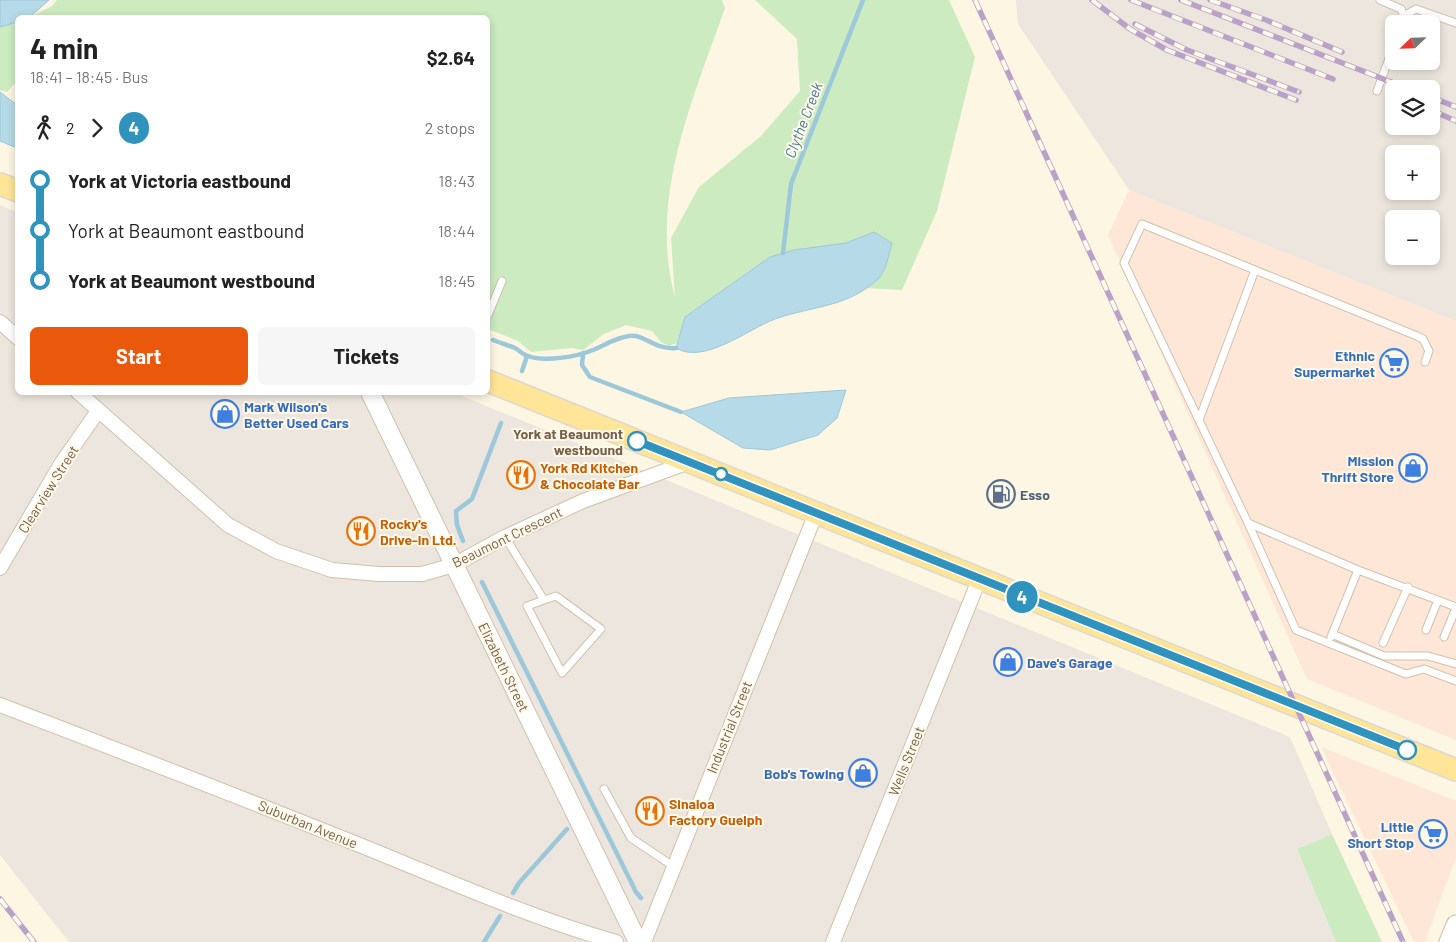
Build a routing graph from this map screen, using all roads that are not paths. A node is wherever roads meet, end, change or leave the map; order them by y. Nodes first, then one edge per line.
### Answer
1 (1380, 0) edge
2 (1404, 15) edge
3 (1406, 15) edge
4 (1431, 15) edge
5 (1440, 18) edge
6 (1456, 23) edge
7 (1385, 70) edge
8 (1377, 91) dead end
9 (0, 184) edge
10 (15, 190) edge
11 (1255, 270) junction
12 (502, 281) dead end
13 (490, 310) edge
14 (0, 322) edge
15 (15, 335) edge
16 (1425, 362) dead end
17 (490, 382) edge
18 (81, 395) edge
19 (371, 395) edge
20 (98, 411) junction
21 (1199, 420) junction
22 (689, 462) junction
23 (816, 513) junction
24 (1248, 523) junction
25 (505, 537) junction
26 (454, 564) junction
27 (0, 568) edge
28 (1358, 570) junction
29 (979, 580) junction
30 (1408, 587) junction
31 (544, 600) junction
32 (1438, 600) junction
33 (1456, 608) edge
34 (1426, 630) dead end
35 (1332, 634) junction
36 (1444, 637) dead end
37 (1329, 643) junction
38 (1383, 643) dead end
39 (1456, 664) edge
40 (1456, 681) edge
41 (0, 705) edge
42 (1456, 770) edge
43 (604, 789) dead end
44 (674, 866) junction
45 (1456, 924) edge
46 (616, 942) edge
47 (638, 942) edge
48 (644, 942) edge
49 (832, 942) edge
50 (1450, 942) edge

1 - 2 lane
3 - 4 lane
5 - 6 lane
7 - 8 lane
9 - 10 main road
11 - 16 lane
11 - 21 lane
11 - 21 lane
12 - 13 lane
14 - 15 street
17 - 22 main road
18 - 20 street, Beaumont Crescent
19 - 26 street, Elizabeth Street
20 - 26 street, Beaumont Crescent
20 - 27 street, Clearview Street
21 - 24 lane
22 - 23 main road
22 - 25 street, Beaumont Crescent
23 - 29 main road
23 - 44 street, Industrial Street
24 - 28 lane
24 - 37 lane
25 - 26 street, Beaumont Crescent
25 - 31 lane
26 - 47 street, Elizabeth Street
28 - 30 lane
28 - 35 lane
29 - 42 main road
29 - 49 street, Wells Street
30 - 32 lane
30 - 38 lane
31 - 31 lane
32 - 33 lane
32 - 34 lane
33 - 36 lane
35 - 37 lane
35 - 39 lane
37 - 40 lane
41 - 46 street, Suburban Avenue
43 - 44 lane
44 - 48 street, Industrial Street
45 - 50 main road

